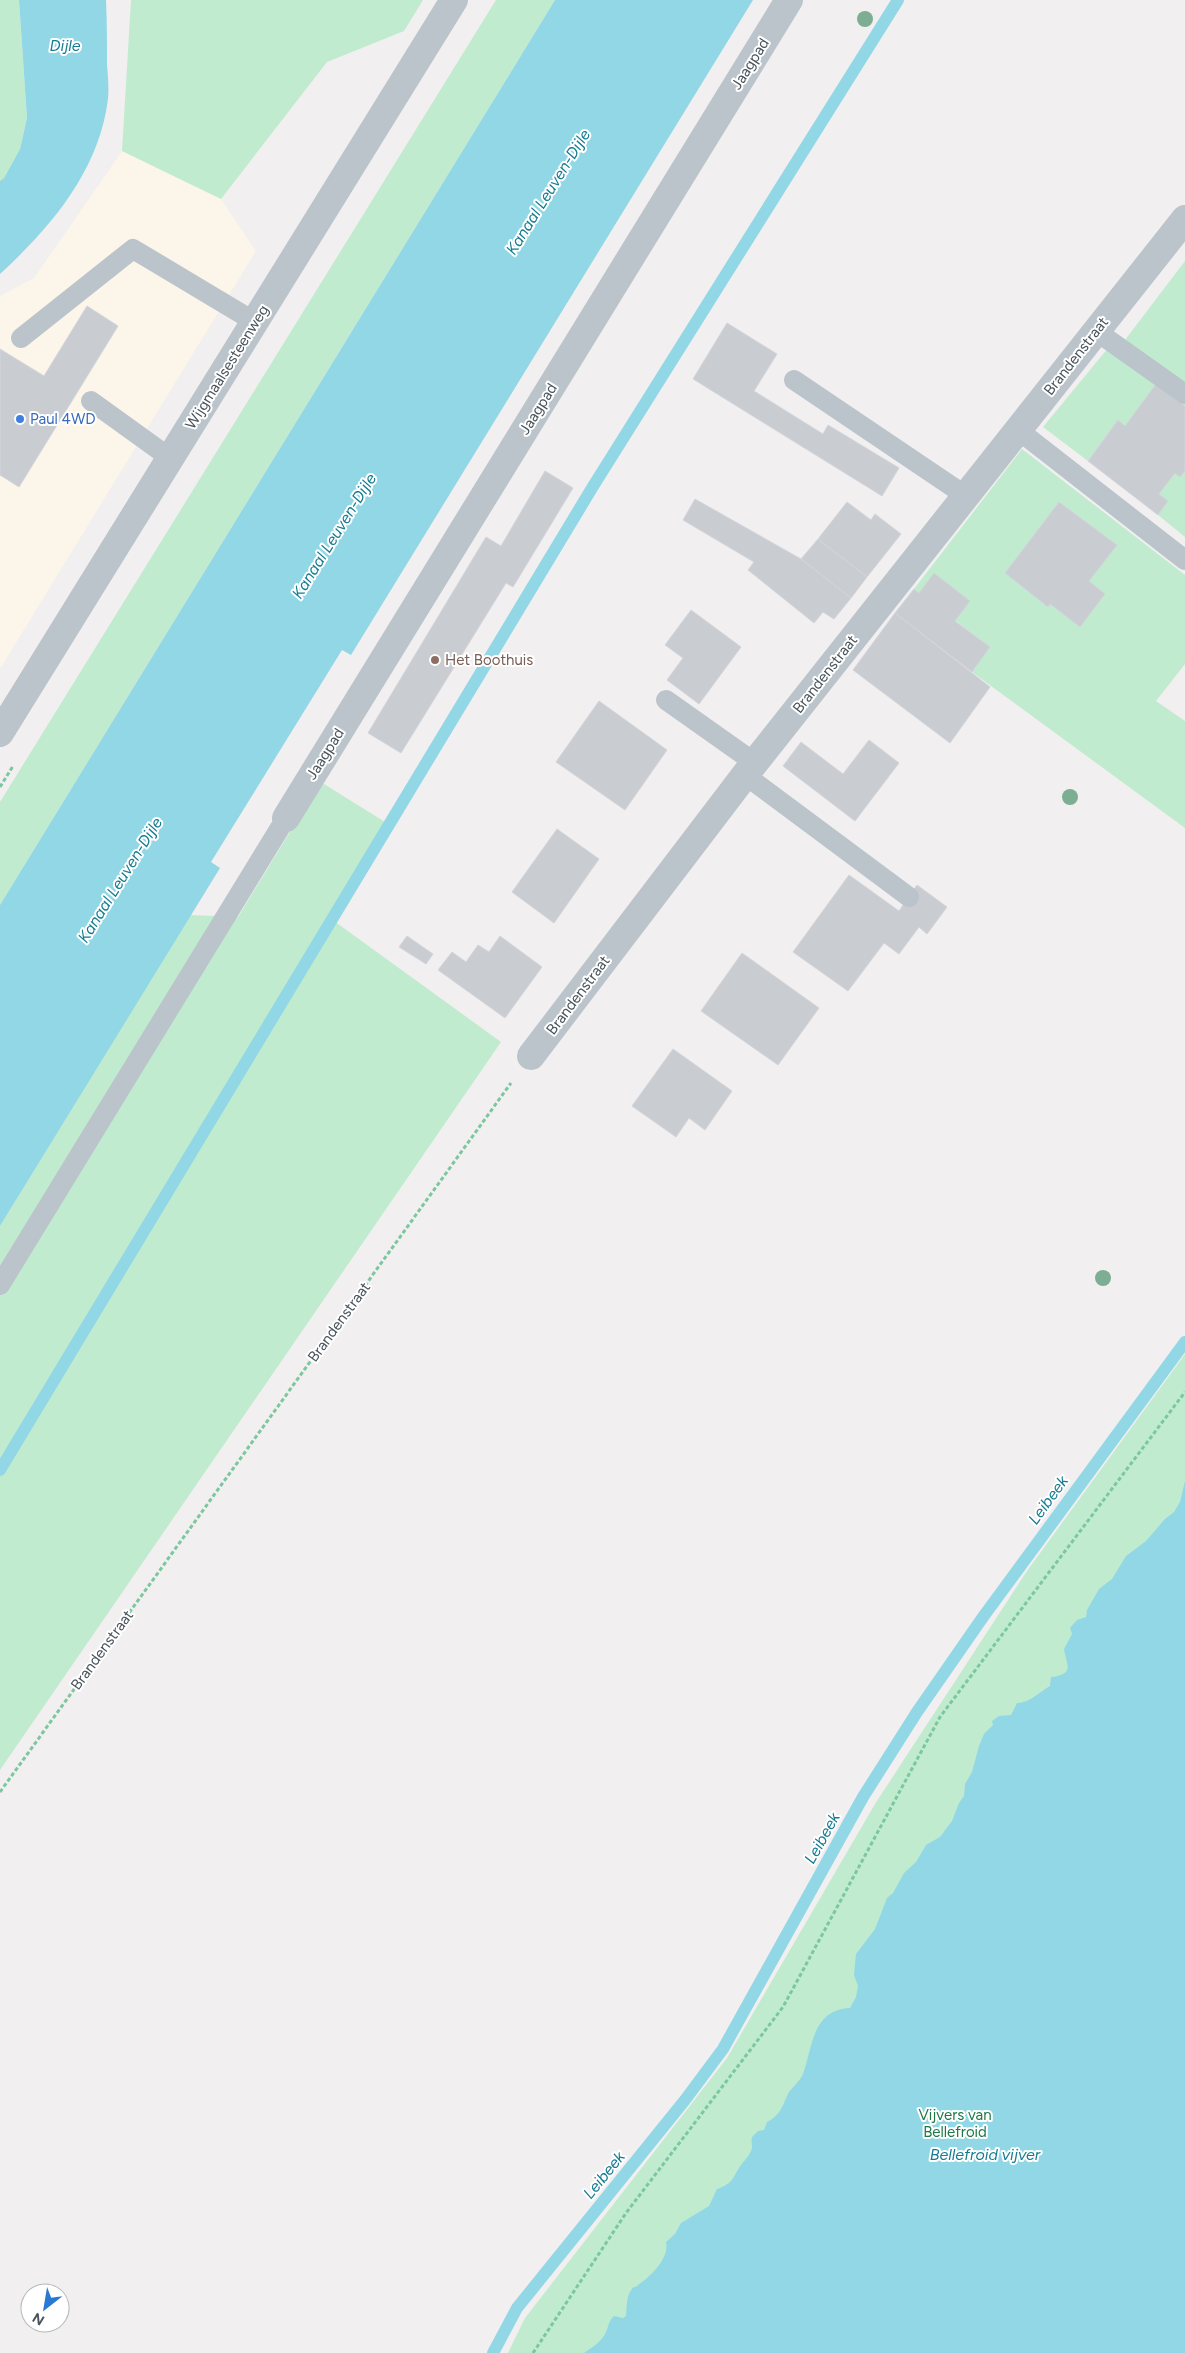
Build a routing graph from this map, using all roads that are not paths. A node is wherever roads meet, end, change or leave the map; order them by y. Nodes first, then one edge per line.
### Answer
1 (454, 0) edge
2 (790, 0) edge
3 (1185, 220) edge
4 (255, 322) junction
5 (1096, 332) junction
6 (21, 338) dead end
7 (794, 380) dead end
8 (1185, 394) edge
9 (91, 401) dead end
10 (1018, 430) junction
11 (170, 458) junction
12 (966, 496) junction
13 (1185, 560) edge
14 (666, 700) dead end
15 (0, 733) edge
16 (750, 769) junction
17 (286, 818) joint
18 (909, 897) dead end
19 (531, 1056) road end
20 (0, 1285) edge

1 - 4 street, Wijgmaalsesteenweg
2 - 17 street, Jaagpad
3 - 5 street, Brandenstraat
4 - 6 lane
4 - 11 street, Wijgmaalsesteenweg
5 - 8 lane
5 - 10 street, Brandenstraat
7 - 12 lane
9 - 11 lane
10 - 12 street, Brandenstraat
10 - 13 lane
11 - 15 street, Wijgmaalsesteenweg
12 - 16 street, Brandenstraat
14 - 16 lane
16 - 18 lane
16 - 19 street, Brandenstraat
17 - 20 lane

